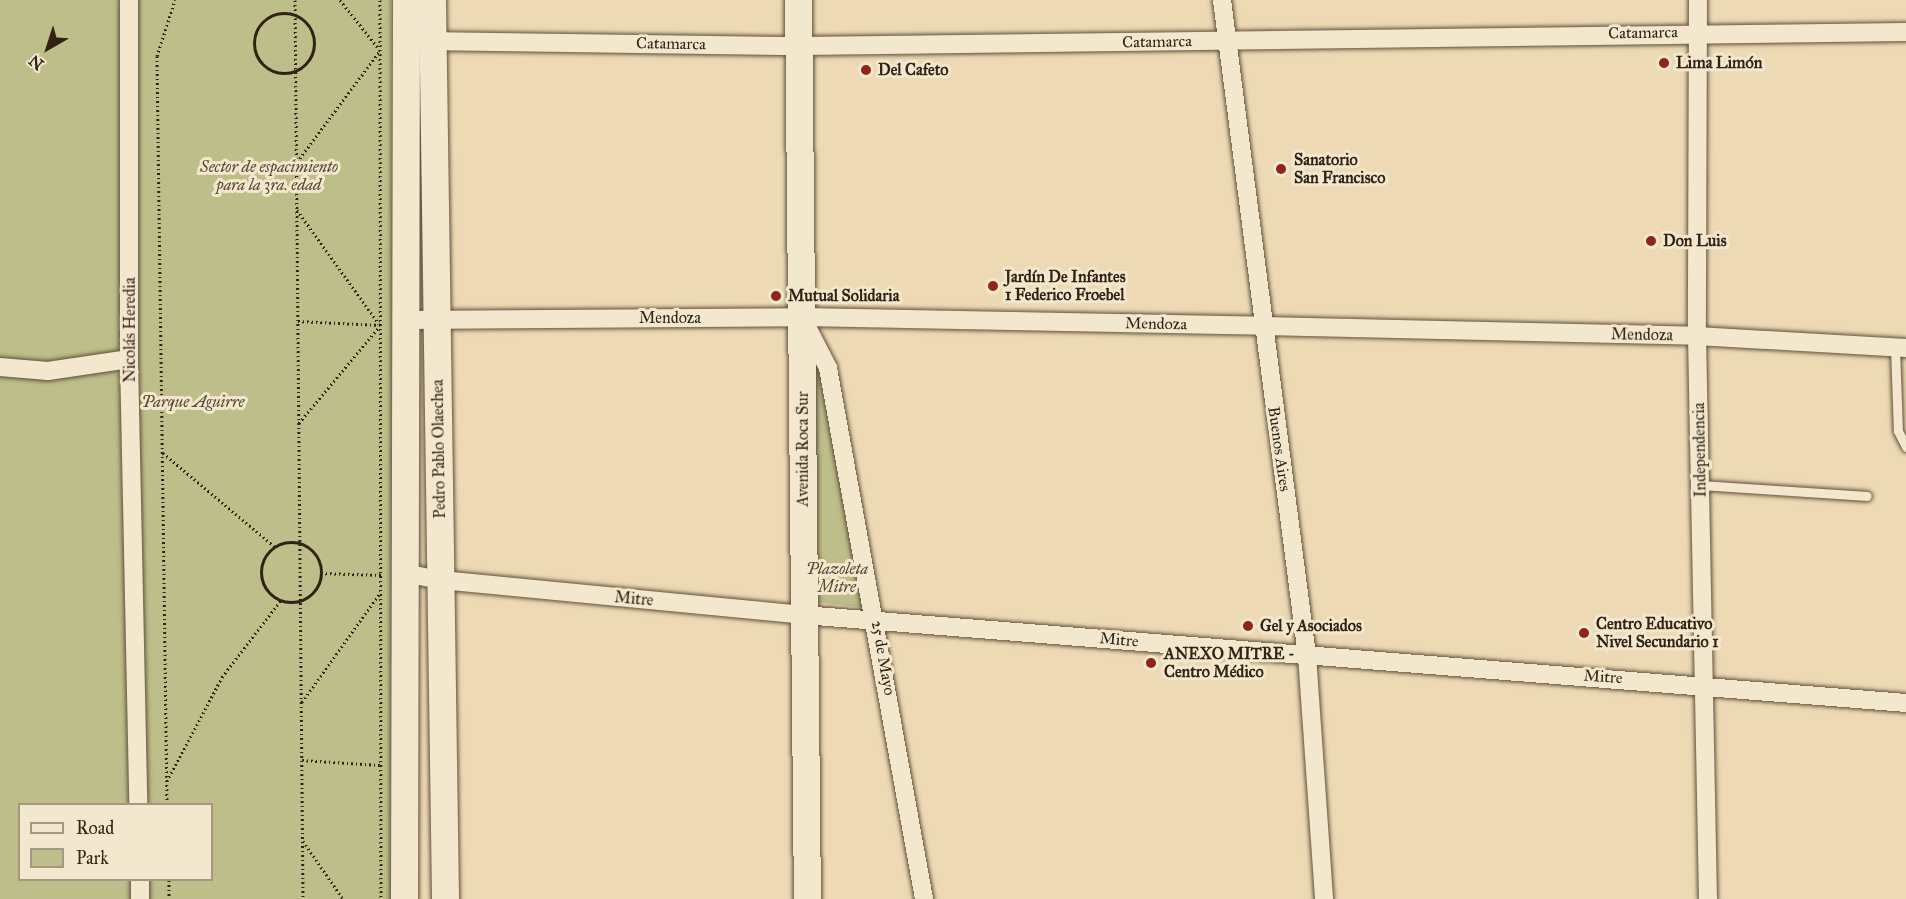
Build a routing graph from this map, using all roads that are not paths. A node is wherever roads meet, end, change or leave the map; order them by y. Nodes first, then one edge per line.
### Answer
1 (129, 0) edge
2 (406, 0) edge
3 (432, 0) edge
4 (798, 0) edge
5 (1222, 0) edge
6 (1698, 0) edge
7 (1698, 32) junction
8 (1906, 32) edge
9 (420, 41) junction
10 (1225, 41) junction
11 (800, 46) junction
12 (802, 317) junction
13 (438, 319) junction
14 (406, 320) junction
15 (1263, 326) junction
16 (1697, 336) junction
17 (1901, 348) edge
18 (129, 359) junction
19 (0, 367) edge
20 (1906, 447) edge
21 (1701, 485) junction
22 (1867, 496) dead end
23 (392, 574) junction
24 (441, 580) junction
25 (803, 615) junction
26 (876, 621) junction
27 (1307, 655) junction
28 (1706, 685) junction
29 (1906, 703) edge
30 (138, 803) edge
31 (140, 881) edge
32 (140, 899) edge
33 (404, 899) edge
34 (445, 899) edge
35 (807, 899) edge
36 (924, 899) edge
37 (1324, 899) edge
38 (1708, 899) edge

1 - 18 street, Nicolás Heredia
2 - 9 street, Pedro Pablo Olaechea
3 - 9 street, Pedro Pablo Olaechea
4 - 11 street, Avenida Roca Sur
5 - 10 street, Buenos Aires
6 - 7 street, Independencia
7 - 8 street, Catamarca
7 - 10 street, Catamarca
7 - 16 street, Independencia
9 - 11 street, Catamarca
9 - 13 street, Pedro Pablo Olaechea
9 - 14 street, Pedro Pablo Olaechea
10 - 11 street, Catamarca
10 - 15 street, Buenos Aires
11 - 12 street, Avenida Roca Sur
12 - 13 street, Mendoza
12 - 15 street, Mendoza
12 - 25 street, Avenida Roca Sur
12 - 26 street, 25 de Mayo
13 - 14 street, Mendoza
13 - 24 street, Pedro Pablo Olaechea
14 - 23 street, Pedro Pablo Olaechea
15 - 16 street, Mendoza
15 - 27 street, Buenos Aires
16 - 17 street, Mendoza
16 - 21 street, Independencia
17 - 20 lane
18 - 19 street
18 - 30 street, Nicolás Heredia
21 - 22 lane
21 - 28 street, Independencia
23 - 24 street, Mitre
23 - 33 street, Pedro Pablo Olaechea
24 - 25 street, Mitre
24 - 34 street, Pedro Pablo Olaechea
25 - 26 street, Mitre
25 - 35 street, Avenida Roca Sur
26 - 27 street, Mitre
26 - 36 street, 25 de Mayo
27 - 28 street, Mitre
27 - 37 street, Buenos Aires
28 - 29 street, Mitre
28 - 38 street, Independencia
31 - 32 street

